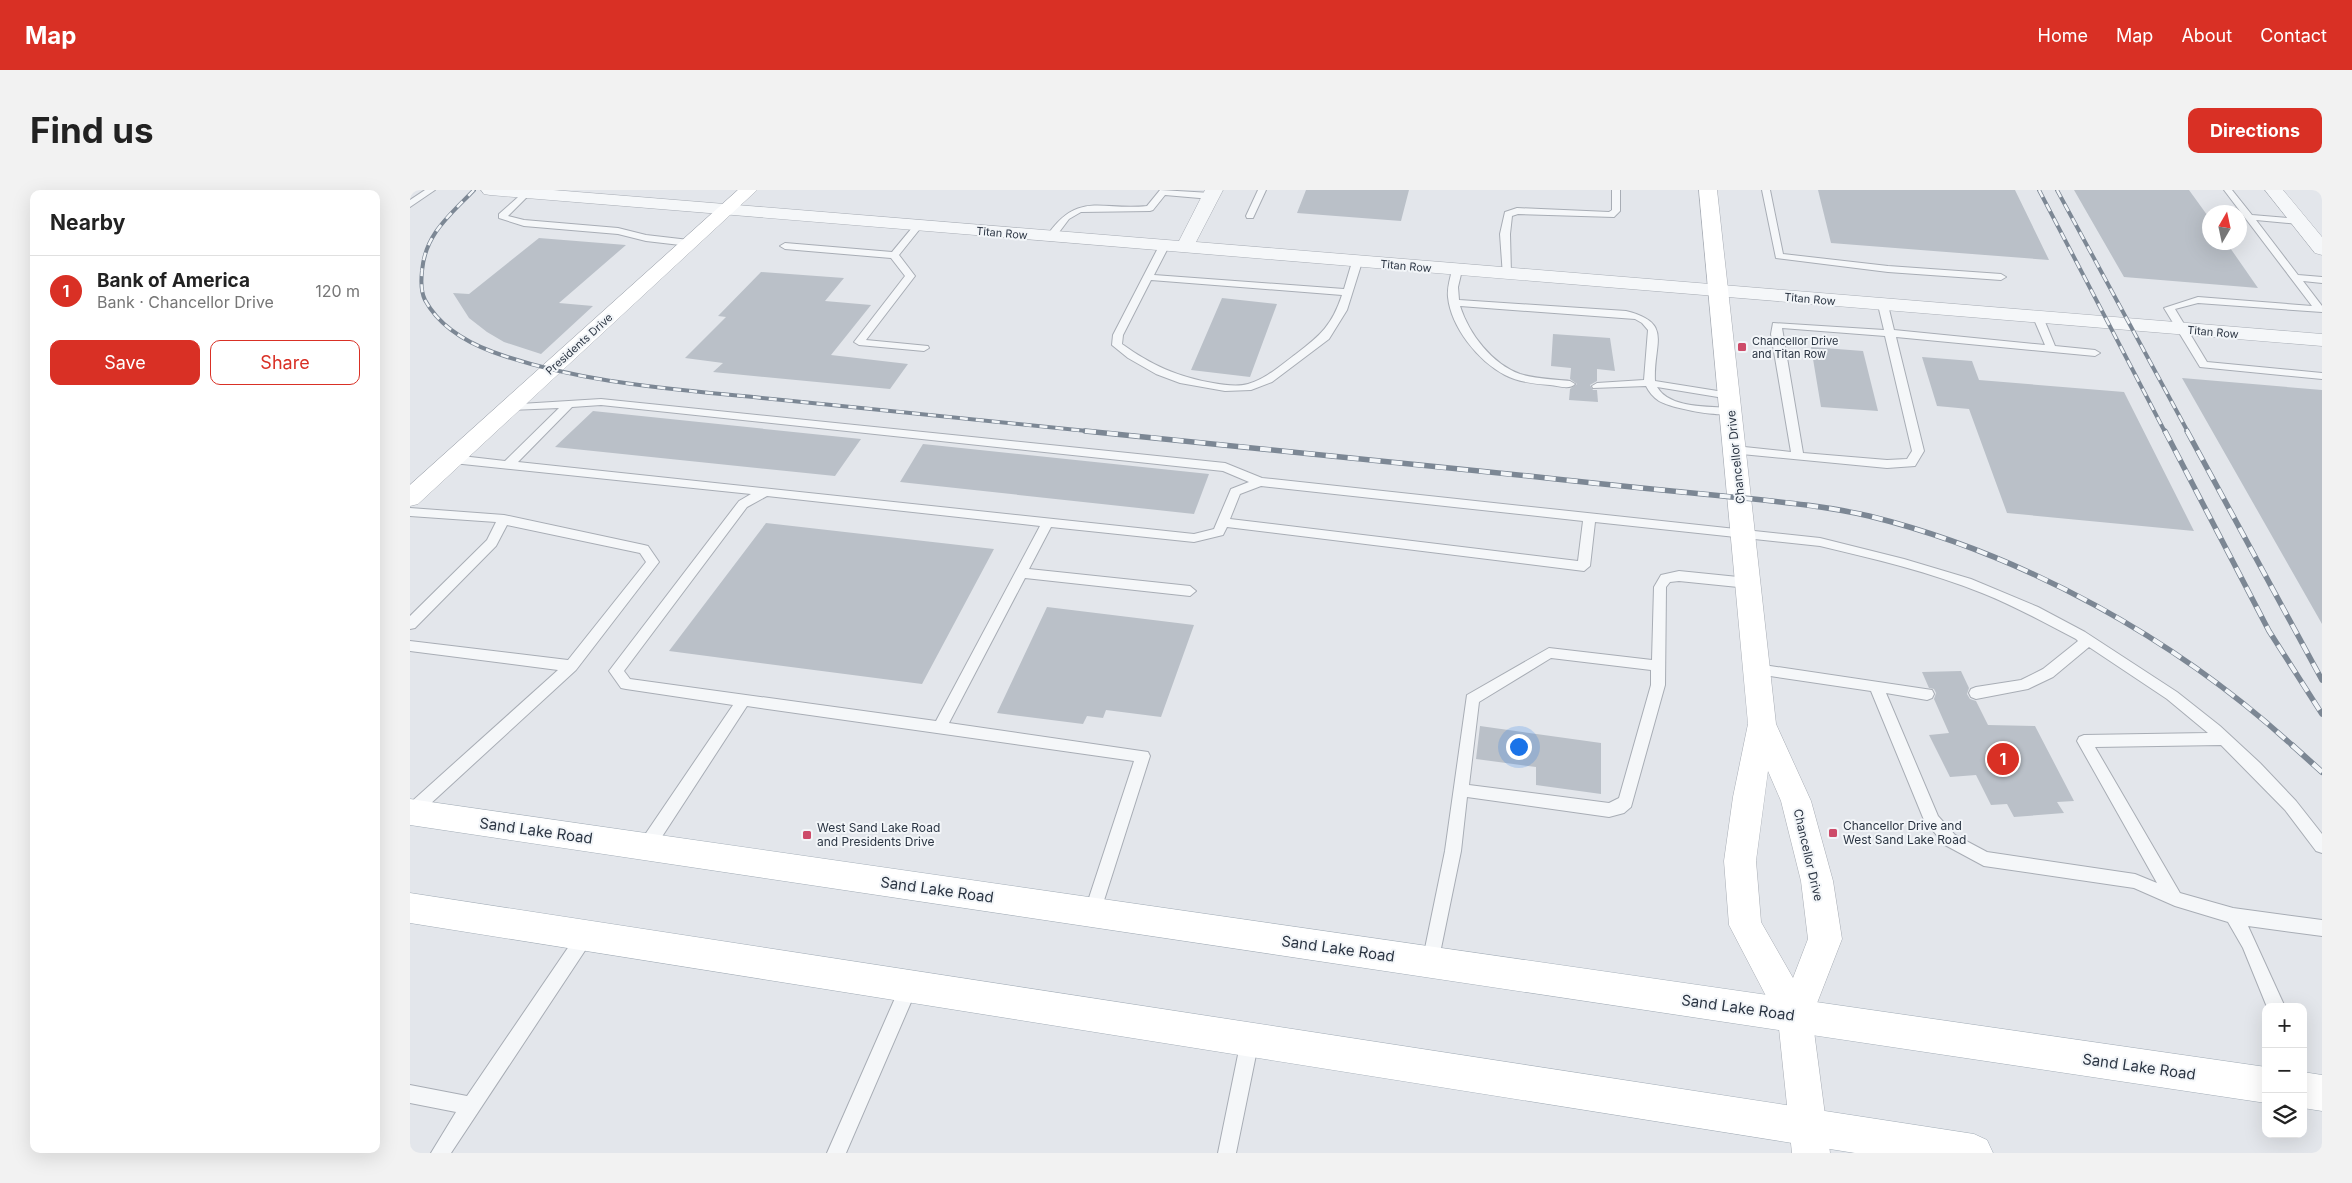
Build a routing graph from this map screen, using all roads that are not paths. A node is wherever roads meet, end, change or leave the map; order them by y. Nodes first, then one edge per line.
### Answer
1 (431, 190) edge
2 (490, 190) edge
3 (748, 190) edge
4 (1262, 190) edge
5 (1616, 190) edge
6 (1708, 190) edge
7 (1766, 190) edge
8 (2228, 190) edge
9 (2274, 190) edge
10 (1164, 191) edge
11 (534, 192) edge
12 (1212, 193) edge
13 (410, 204) edge
14 (727, 209) junction
15 (1250, 216) dead end
16 (2249, 217) junction
17 (2299, 221) junction
18 (919, 225) junction
19 (1051, 237) junction
20 (689, 244) junction
21 (785, 246) dead end
22 (1164, 246) junction
23 (1184, 248) junction
24 (2322, 249) edge
25 (894, 255) junction
26 (1357, 262) junction
27 (1457, 270) junction
28 (1506, 274) junction
29 (1148, 276) junction
30 (2001, 277) dead end
31 (2294, 278) junction
32 (2322, 280) edge
33 (1348, 292) junction
34 (1719, 292) junction
35 (1454, 303) junction
36 (1883, 305) junction
37 (2038, 317) junction
38 (2181, 329) junction
39 (1890, 333) junction
40 (2322, 340) edge
41 (924, 348) dead end
42 (2051, 348) junction
43 (2095, 353) dead end
44 (2322, 376) edge
45 (1650, 383) junction
46 (1570, 384) dead end
47 (1598, 386) dead end
48 (569, 404) junction
49 (1730, 404) junction
50 (510, 407) junction
51 (1735, 450) junction
52 (1798, 456) junction
53 (453, 459) junction
54 (508, 464) junction
55 (1260, 482) junction
56 (765, 492) junction
57 (410, 498) edge
58 (410, 512) edge
59 (1590, 517) junction
60 (504, 519) junction
61 (1223, 522) junction
62 (1047, 523) junction
63 (1743, 533) junction
64 (1021, 573) junction
65 (1748, 584) junction
66 (1190, 591) dead end
67 (410, 624) edge
68 (2087, 640) junction
69 (410, 646) edge
70 (571, 666) junction
71 (1659, 666) junction
72 (1757, 669) junction
73 (1876, 686) junction
74 (1976, 693) dead end
75 (1927, 694) dead end
76 (744, 700) junction
77 (1762, 724) junction
78 (940, 727) junction
79 (2224, 739) junction
80 (1461, 790) junction
81 (410, 812) edge
82 (2322, 846) edge
83 (646, 847) junction
84 (2175, 899) junction
85 (410, 908) edge
86 (1092, 913) junction
87 (2233, 916) junction
88 (2322, 928) edge
89 (586, 935) junction
90 (1430, 962) junction
91 (909, 986) junction
92 (2274, 1003) edge
93 (1795, 1016) junction
94 (1250, 1040) junction
95 (2262, 1084) edge
96 (410, 1094) edge
97 (472, 1106) junction
98 (1810, 1140) edge
99 (440, 1153) edge
100 (836, 1153) edge
101 (1227, 1153) edge
102 (1974, 1153) edge

1 - 13 lane
2 - 11 street, Titan Row
3 - 14 main road, Presidents Drive
4 - 15 lane
5 - 28 lane
6 - 34 main road, Chancellor Drive
7 - 30 lane
8 - 16 lane
9 - 17 street
10 - 12 lane
10 - 19 lane
11 - 14 street, Titan Row
11 - 20 lane
12 - 23 street
14 - 18 street, Titan Row
14 - 20 main road, Presidents Drive
16 - 17 lane
16 - 31 lane
17 - 24 street
18 - 19 street, Titan Row
18 - 25 lane
19 - 22 street, Titan Row
20 - 50 main road, Presidents Drive
21 - 25 lane
22 - 23 street, Titan Row
22 - 29 lane
23 - 26 street, Titan Row
25 - 41 lane
26 - 27 street, Titan Row
26 - 33 lane
27 - 28 street, Titan Row
27 - 35 lane
28 - 34 street, Titan Row
29 - 33 lane
29 - 33 lane
31 - 32 lane
31 - 38 lane
34 - 36 street, Titan Row
34 - 49 main road, Chancellor Drive
35 - 45 lane
35 - 46 lane
36 - 37 street, Titan Row
36 - 39 lane
37 - 38 street, Titan Row
37 - 42 lane
38 - 40 street, Titan Row
38 - 44 lane
39 - 42 lane
39 - 52 lane
39 - 52 lane
42 - 43 lane
45 - 47 lane
45 - 49 lane
45 - 49 lane
48 - 50 lane
48 - 54 lane
48 - 55 lane
49 - 51 main road, Chancellor Drive
50 - 53 main road, Presidents Drive
51 - 52 lane
51 - 63 main road, Chancellor Drive
53 - 54 lane
53 - 57 main road, Presidents Drive
54 - 56 lane
55 - 59 lane
55 - 61 lane
56 - 62 lane
56 - 76 lane
58 - 60 lane
59 - 61 lane
59 - 63 lane
60 - 67 lane
60 - 70 lane
61 - 62 lane
62 - 64 lane
63 - 65 main road, Chancellor Drive
63 - 68 lane
64 - 66 lane
64 - 78 lane
65 - 71 lane
65 - 72 main road, Chancellor Drive
68 - 74 lane
68 - 79 lane
69 - 70 lane
70 - 81 lane
71 - 80 lane
71 - 80 lane
72 - 73 lane
72 - 77 main road, Chancellor Drive
73 - 75 lane
73 - 84 lane
76 - 78 lane
76 - 83 lane
77 - 93 main road, Chancellor Drive
77 - 93 main road, Chancellor Drive
78 - 86 lane
79 - 82 lane
79 - 84 lane
80 - 90 lane
81 - 83 main road, Sand Lake Road
83 - 86 main road, Sand Lake Road
84 - 87 lane
85 - 89 main road
86 - 90 main road, Sand Lake Road
87 - 88 lane
87 - 92 lane
89 - 91 main road
89 - 97 lane
90 - 93 main road, Sand Lake Road
91 - 94 main road
91 - 100 lane
93 - 95 main road, Sand Lake Road
93 - 98 main road, Chancellor Drive
94 - 98 main road
94 - 101 lane
96 - 97 lane
97 - 99 lane
98 - 102 main road

